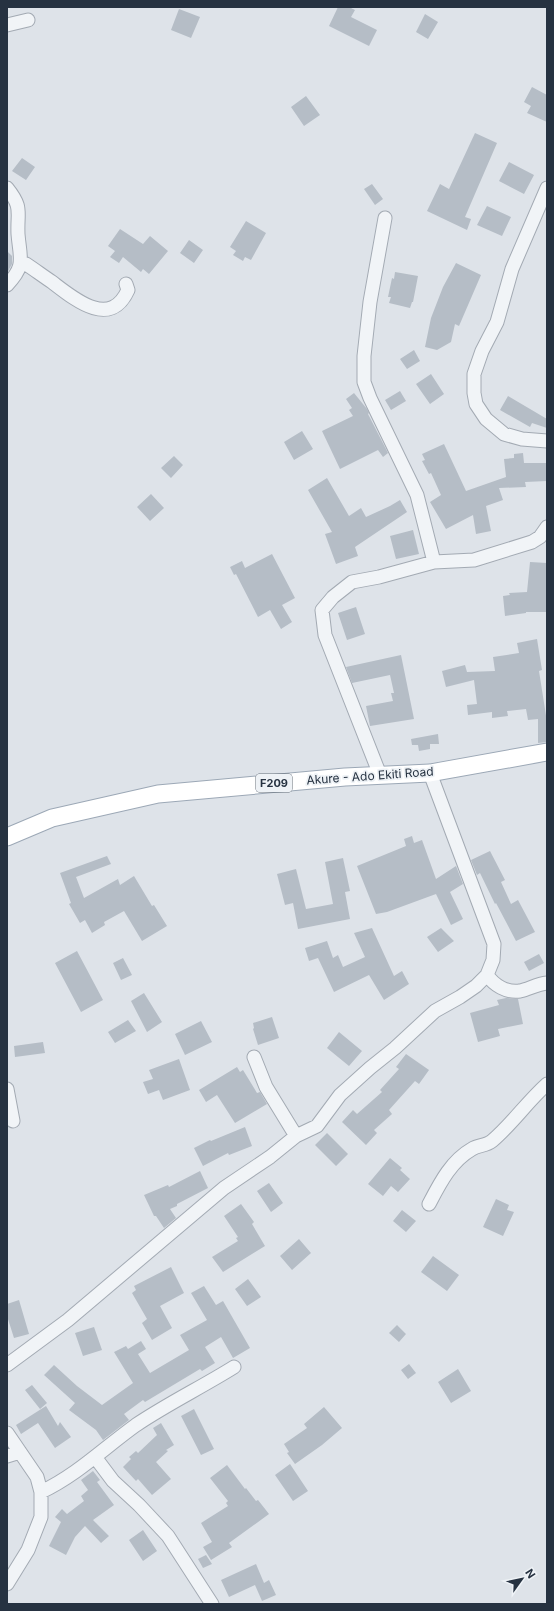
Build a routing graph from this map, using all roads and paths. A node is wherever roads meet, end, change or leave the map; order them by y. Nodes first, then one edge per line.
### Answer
1 (28, 20) dead end
2 (7, 26) edge
3 (7, 188) edge
4 (547, 188) edge
5 (385, 218) dead end
6 (20, 264) junction
7 (126, 284) dead end
8 (7, 285) edge
9 (547, 441) edge
10 (547, 527) edge
11 (434, 562) junction
12 (547, 752) edge
13 (430, 773) junction
14 (380, 775) junction
15 (7, 837) edge
16 (487, 974) junction
17 (547, 983) edge
18 (254, 1057) dead end
19 (547, 1084) edge
20 (7, 1089) edge
21 (13, 1121) dead end
22 (296, 1136) junction
23 (429, 1204) dead end
24 (7, 1365) edge
25 (234, 1367) dead end
26 (7, 1432) edge
27 (20, 1452) junction
28 (7, 1456) edge
29 (95, 1457) junction
30 (41, 1492) junction
31 (7, 1584) edge
32 (212, 1604) edge

1 - 2 street
3 - 6 street
4 - 9 street
5 - 11 street
6 - 7 street
6 - 8 street
10 - 11 street
11 - 14 street
12 - 13 main road, Akure - Ado Ekiti Road / F209
13 - 14 main road, Akure - Ado Ekiti Road / F209
13 - 16 street
14 - 15 main road, Akure - Ado Ekiti Road / F209
16 - 17 street
16 - 22 street
18 - 22 street
19 - 23 street
20 - 21 street
22 - 24 street
25 - 29 street
26 - 27 street
27 - 28 street
27 - 30 street
29 - 30 street
29 - 32 street
30 - 31 street

